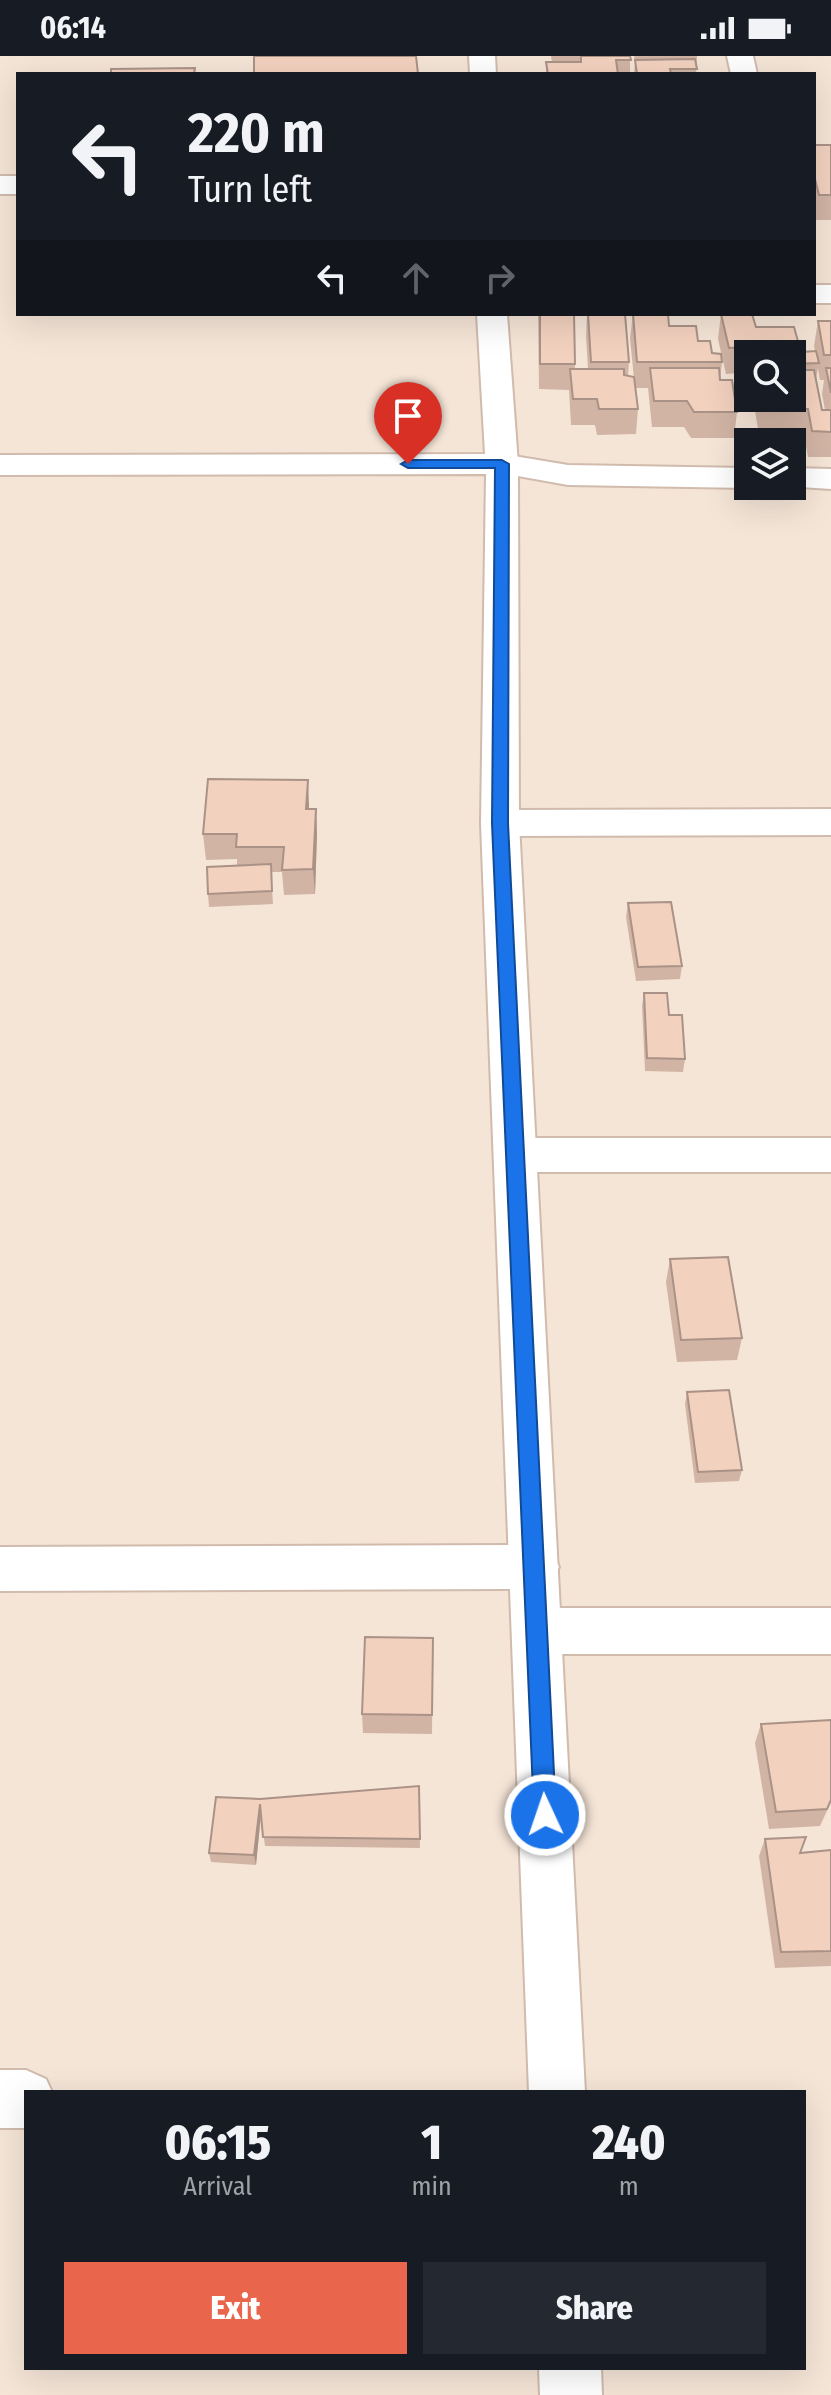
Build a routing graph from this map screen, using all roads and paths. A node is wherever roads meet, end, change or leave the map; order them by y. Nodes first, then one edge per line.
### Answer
1 (492, 316) edge
2 (502, 464) junction
3 (0, 465) edge
4 (734, 478) edge
5 (806, 478) edge
6 (831, 479) edge
7 (831, 822) edge
8 (500, 823) junction
9 (515, 1155) junction
10 (831, 1155) edge
11 (534, 1567) junction
12 (0, 1569) edge
13 (537, 1631) junction
14 (831, 1631) edge
15 (557, 2090) edge
16 (0, 2099) edge
17 (24, 2099) edge
18 (570, 2370) edge
19 (571, 2395) edge

1 - 2 street
2 - 3 street
2 - 4 street
2 - 8 street
5 - 6 street
7 - 8 street
8 - 9 street
9 - 10 street
9 - 11 street
11 - 12 street
11 - 13 street
13 - 14 street
13 - 15 street
16 - 17 street
18 - 19 street

